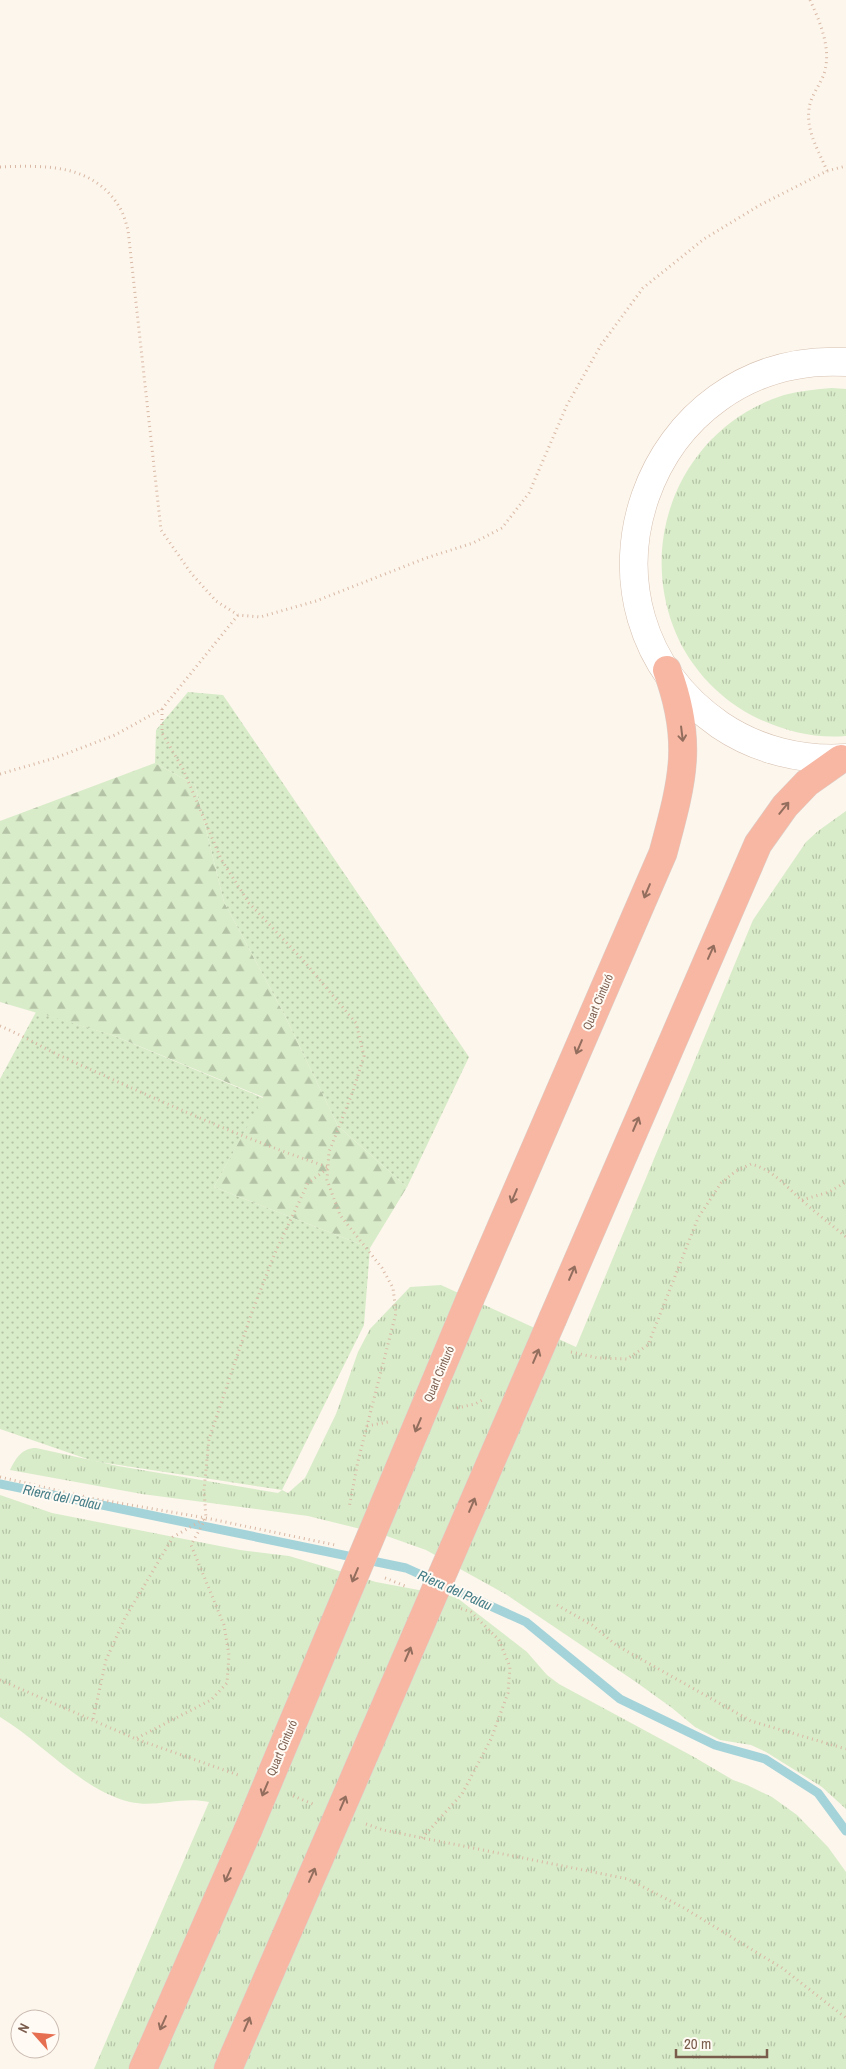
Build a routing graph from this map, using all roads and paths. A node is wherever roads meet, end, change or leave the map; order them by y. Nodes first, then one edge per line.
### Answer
1 (810, 0) edge
2 (846, 166) edge
3 (0, 167) edge
4 (827, 171) junction
5 (846, 362) edge
6 (238, 615) junction
7 (666, 670) junction
8 (162, 709) junction
9 (844, 758) edge
10 (0, 774) edge
11 (0, 1026) edge
12 (328, 1167) junction
13 (846, 1182) edge
14 (802, 1200) junction
15 (846, 1237) edge
16 (565, 1356) dead end
17 (492, 1395) dead end
18 (448, 1410) dead end
19 (394, 1421) dead end
20 (367, 1426) junction
21 (0, 1477) edge
22 (347, 1517) dead end
23 (206, 1518) junction
24 (343, 1547) dead end
25 (380, 1577) dead end
26 (408, 1587) dead end
27 (453, 1605) dead end
28 (557, 1605) dead end
29 (0, 1680) edge
30 (93, 1719) junction
31 (136, 1739) junction
32 (846, 1749) edge
33 (245, 1778) dead end
34 (291, 1795) dead end
35 (318, 1806) dead end
36 (365, 1823) dead end
37 (422, 1838) junction
38 (846, 2018) edge
39 (143, 2069) edge
40 (228, 2069) edge

1 - 4 path
2 - 4 path
3 - 6 path
4 - 6 path
5 - 7 main road
6 - 8 path
7 - 9 main road
7 -> 39 highway, Quart Cinturó, bridge
8 - 10 path
8 - 12 path
40 -> 9 highway, bridge
11 - 12 path
12 - 20 path
12 - 23 path
13 - 14 path
14 - 15 path
14 - 16 path
17 - 18 path
19 - 20 path
20 - 22 path
21 - 23 path
23 - 24 path
23 - 30 path
23 - 31 path
25 - 26 path
27 - 37 path
28 - 32 path
29 - 30 path
30 - 31 path
31 - 33 path
34 - 35 path
36 - 37 path
37 - 38 path

